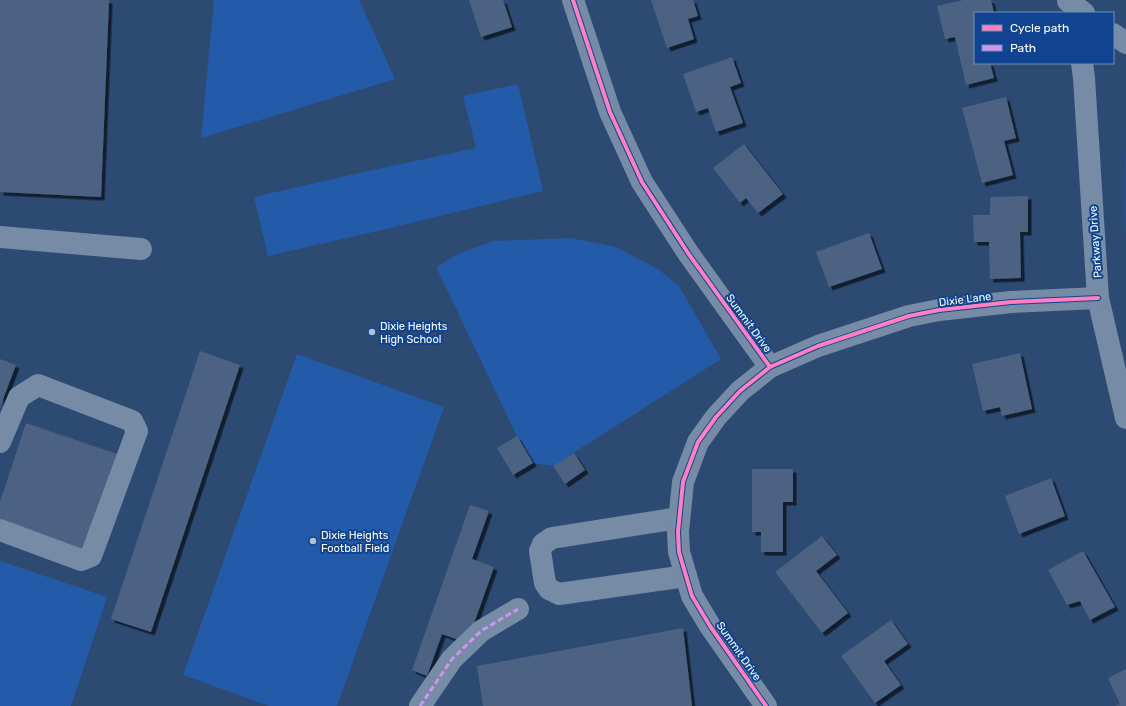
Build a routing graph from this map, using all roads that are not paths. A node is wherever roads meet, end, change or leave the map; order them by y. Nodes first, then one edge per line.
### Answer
1 (572, 0) edge
2 (1114, 35) edge
3 (1126, 43) edge
4 (1082, 64) edge
5 (0, 237) edge
6 (141, 249) dead end
7 (1098, 298) junction
8 (770, 367) junction
9 (1126, 418) edge
10 (0, 442) edge
11 (679, 518) junction
12 (0, 530) edge
13 (686, 576) junction
14 (518, 609) dead end
15 (760, 702) edge
16 (420, 706) edge

1 - 8 street, Summit Drive
2 - 3 street
4 - 7 street, Parkway Drive
5 - 6 street
7 - 8 street, Dixie Lane
7 - 9 street, Parkway Drive
8 - 11 street, Summit Drive
10 - 12 street
11 - 13 street, Summit Drive
11 - 13 street
13 - 15 street, Summit Drive
14 - 16 street

